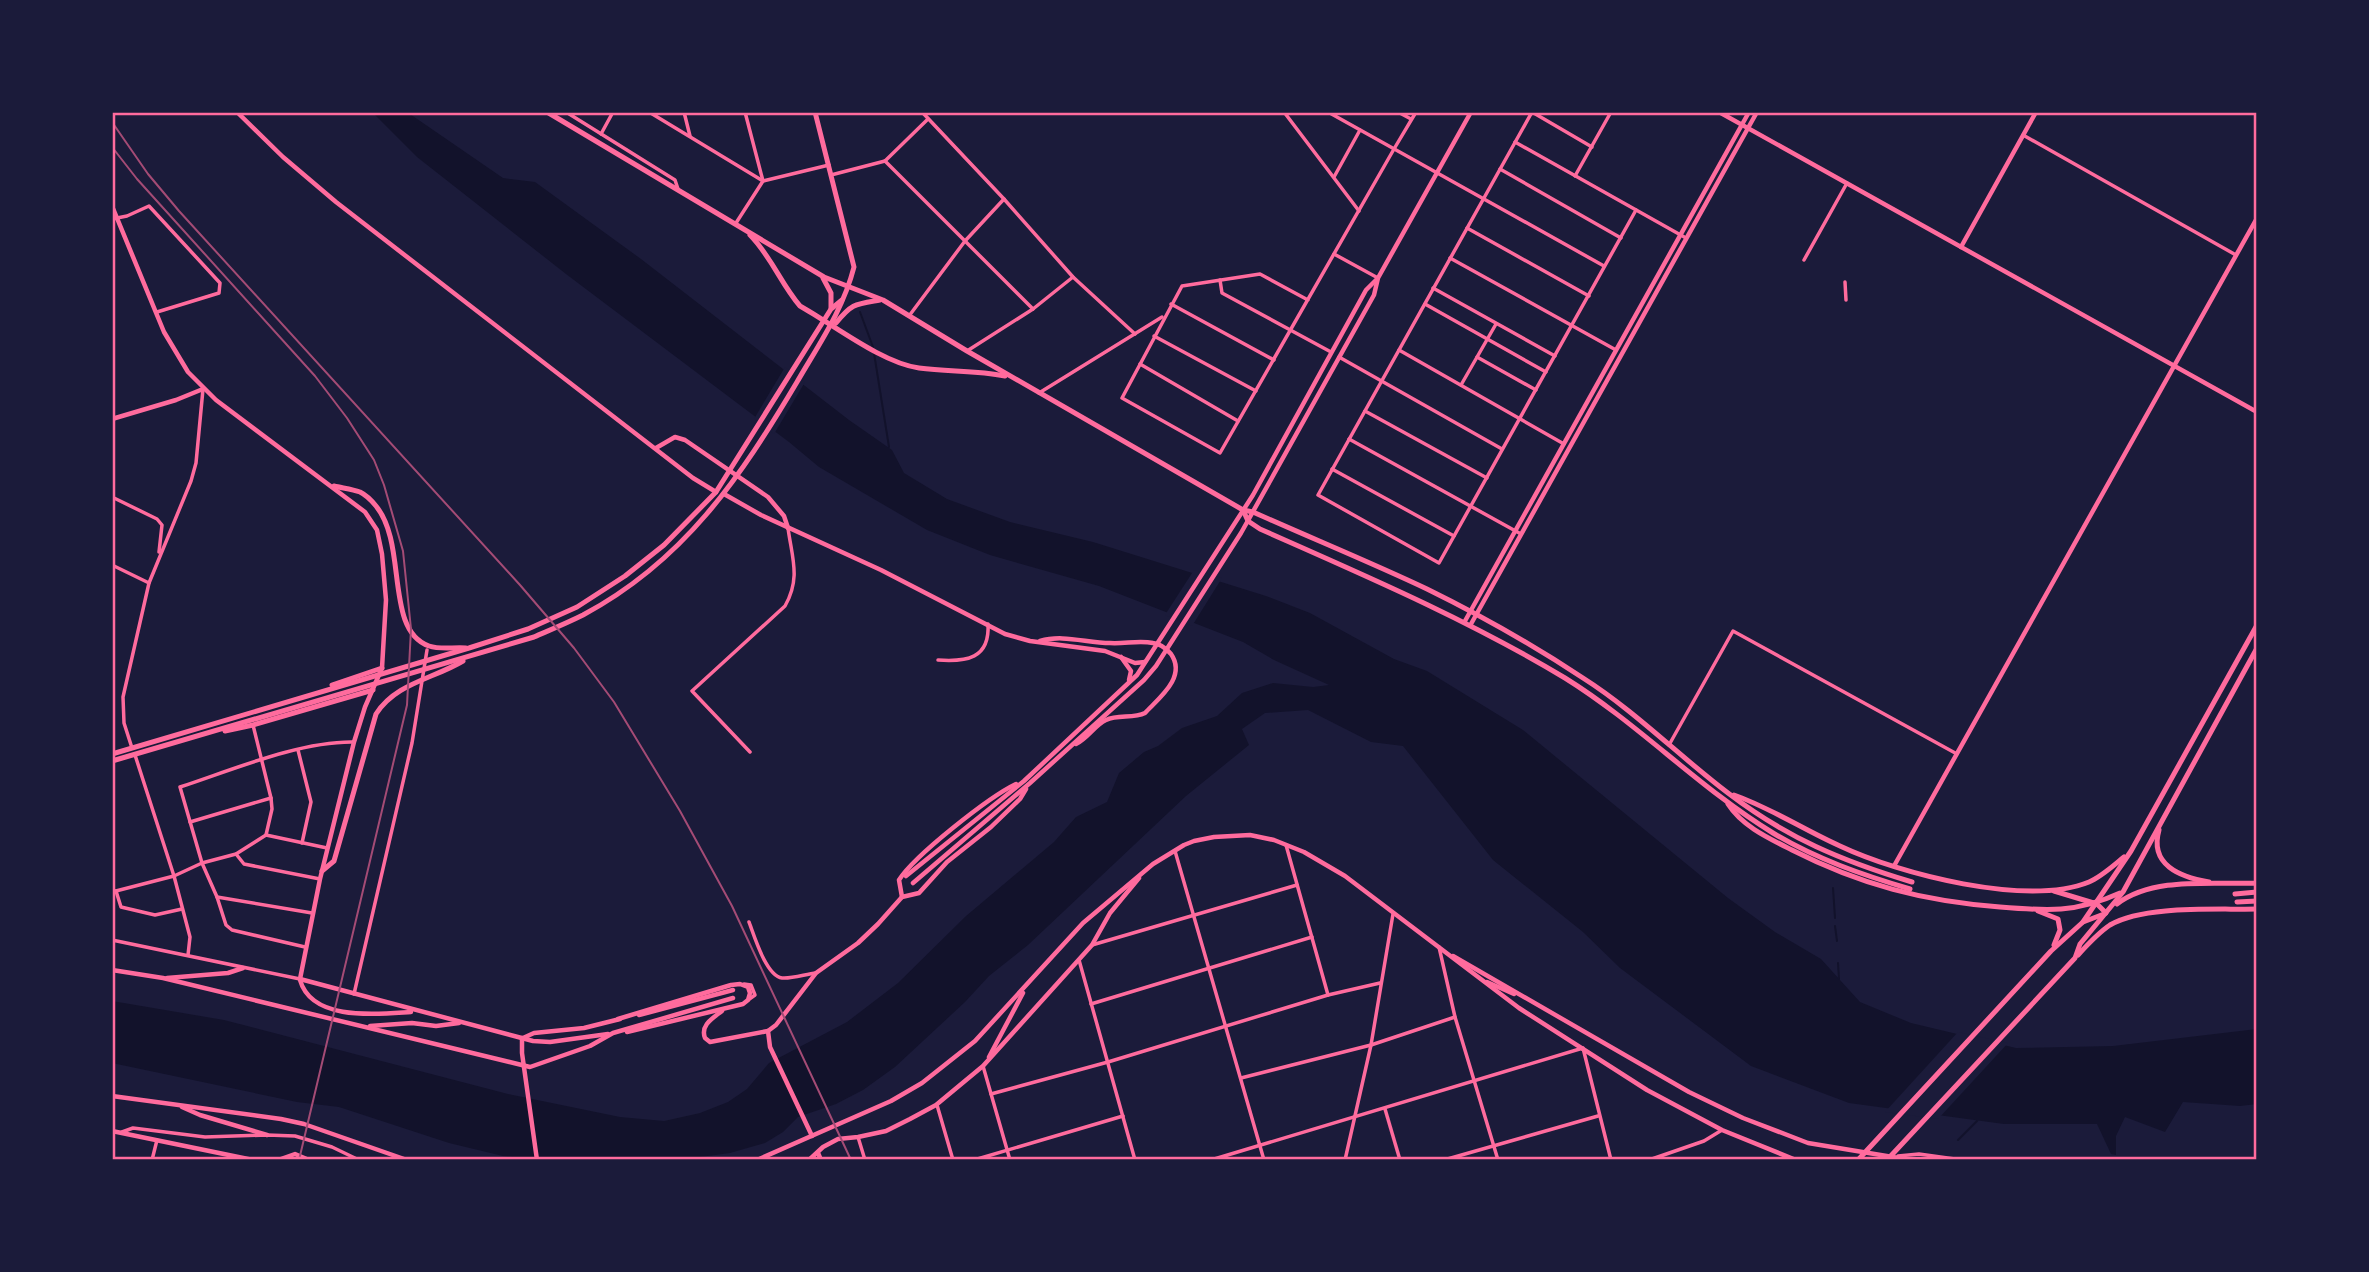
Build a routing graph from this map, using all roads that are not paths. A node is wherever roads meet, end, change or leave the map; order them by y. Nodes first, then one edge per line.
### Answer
1 (237, 112) edge
2 (547, 112) edge
3 (566, 112) edge
4 (613, 112) edge
5 (649, 112) edge
6 (684, 112) edge
7 (745, 112) edge
8 (815, 112) edge
9 (922, 112) edge
10 (1284, 112) edge
11 (1328, 112) edge
12 (1398, 112) edge
13 (1416, 112) edge
14 (1471, 112) edge
15 (1532, 112) edge
16 (1603, 112) edge
17 (1720, 112) edge
18 (1749, 112) edge
19 (1757, 112) edge
20 (2036, 112) edge
21 (1610, 114) edge
22 (928, 119) junction
23 (1412, 119) junction
24 (1742, 124) junction
25 (1748, 128) junction
26 (1360, 130) junction
27 (601, 134) junction
28 (2023, 135) junction
29 (691, 138) junction
30 (1515, 142) junction
31 (1592, 147) junction
32 (1394, 149) junction
33 (886, 161) junction
34 (829, 165) junction
35 (1500, 169) junction
36 (1437, 173) junction
37 (831, 175) junction
38 (1576, 176) junction
39 (1334, 177) junction
40 (763, 181) junction
41 (1847, 183) junction
42 (678, 190) junction
43 (1004, 199) junction
44 (1483, 199) junction
45 (112, 206) edge
46 (1636, 210) junction
47 (1359, 211) junction
48 (114, 218) edge
49 (2257, 218) edge
50 (736, 223) junction
51 (743, 228) junction
52 (1467, 228) junction
53 (1680, 235) junction
54 (1621, 238) junction
55 (1686, 238) junction
56 (965, 241) junction
57 (1961, 247) junction
58 (1335, 254) junction
59 (2236, 255) junction
60 (1450, 258) junction
61 (1804, 260) dead end
62 (1605, 266) junction
63 (821, 275) junction
64 (1073, 277) junction
65 (1378, 278) junction
66 (1220, 280) junction
67 (1845, 282) dead end
68 (849, 286) junction
69 (1433, 288) junction
70 (846, 295) junction
71 (1589, 296) junction
72 (883, 300) junction
73 (1308, 300) junction
74 (1846, 300) dead end
75 (1171, 303) junction
76 (1424, 304) junction
77 (831, 309) junction
78 (1032, 309) junction
79 (157, 312) junction
80 (1165, 315) junction
81 (909, 316) junction
82 (1496, 324) junction
83 (1572, 326) junction
84 (1291, 330) junction
85 (1135, 334) junction
86 (1154, 336) junction
87 (1487, 339) junction
88 (821, 342) junction
89 (1399, 350) junction
90 (1616, 350) junction
91 (967, 351) junction
92 (1331, 352) junction
93 (1555, 356) junction
94 (1339, 357) junction
95 (1477, 357) junction
96 (1274, 360) junction
97 (1140, 364) junction
98 (2174, 366) junction
99 (1546, 372) junction
100 (1012, 377) junction
101 (1381, 381) junction
102 (1461, 386) junction
103 (203, 389) junction
104 (1536, 390) junction
105 (1256, 391) junction
106 (1039, 393) junction
107 (1365, 411) junction
108 (2257, 412) edge
109 (112, 419) edge
110 (1520, 419) junction
111 (1239, 421) junction
112 (1349, 439) junction
113 (1564, 444) junction
114 (656, 448) junction
115 (1503, 449) junction
116 (1332, 469) junction
117 (1487, 478) junction
118 (334, 486) junction
119 (716, 492) junction
120 (724, 494) junction
121 (112, 497) edge
122 (1471, 506) junction
123 (1243, 510) junction
124 (1253, 512) junction
125 (1248, 521) junction
126 (788, 527) junction
127 (1518, 532) junction
128 (1454, 536) junction
129 (159, 557) junction
130 (112, 565) edge
131 (149, 583) junction
132 (1473, 613) junction
133 (1468, 623) junction
134 (988, 624) junction
135 (2257, 625) edge
136 (1037, 642) junction
137 (469, 648) junction
138 (2257, 648) edge
139 (427, 650) dead end
140 (471, 656) junction
141 (1121, 657) junction
142 (938, 660) dead end
143 (1146, 662) junction
144 (382, 668) junction
145 (1126, 684) junction
146 (373, 690) junction
147 (253, 725) junction
148 (221, 726) junction
149 (354, 742) junction
150 (1669, 745) junction
151 (1069, 748) junction
152 (298, 750) junction
153 (750, 751) dead end
154 (133, 752) junction
155 (112, 754) edge
156 (1957, 754) junction
157 (112, 761) edge
158 (262, 761) junction
159 (1024, 781) junction
160 (1030, 783) junction
161 (1728, 793) junction
162 (271, 798) junction
163 (1726, 801) junction
164 (2165, 812) junction
165 (190, 822) junction
166 (266, 835) junction
167 (302, 843) junction
168 (1286, 844) junction
169 (327, 848) junction
170 (2131, 850) junction
171 (1175, 851) junction
172 (236, 854) junction
173 (202, 863) junction
174 (1894, 866) junction
175 (322, 871) junction
176 (1143, 872) junction
177 (174, 876) junction
178 (906, 876) dead end
179 (320, 879) junction
180 (913, 883) dead end
181 (2257, 883) edge
182 (2222, 884) junction
183 (1297, 885) junction
184 (2051, 890) junction
185 (114, 891) edge
186 (2123, 892) junction
187 (2257, 892) edge
188 (2235, 894) dead end
189 (217, 897) junction
190 (902, 897) junction
191 (2257, 901) edge
192 (2237, 902) dead end
193 (2097, 904) junction
194 (182, 909) junction
195 (2031, 909) junction
196 (2257, 909) edge
197 (312, 913) junction
198 (2106, 913) junction
199 (1393, 914) junction
200 (1193, 915) junction
201 (749, 922) dead end
202 (2084, 922) junction
203 (1312, 937) junction
204 (112, 940) edge
205 (1092, 945) junction
206 (305, 947) junction
207 (1439, 947) junction
208 (2051, 951) junction
209 (1450, 954) junction
210 (188, 956) junction
211 (1079, 958) junction
212 (2075, 958) junction
213 (243, 968) junction
214 (1209, 968) junction
215 (112, 970) edge
216 (816, 973) junction
217 (163, 978) junction
218 (300, 979) junction
219 (1480, 979) junction
220 (1380, 983) junction
221 (1027, 986) junction
222 (733, 990) dead end
223 (354, 994) junction
224 (1328, 995) junction
225 (733, 998) dead end
226 (1531, 1001) junction
227 (1091, 1004) junction
228 (724, 1010) junction
229 (416, 1011) junction
230 (1455, 1017) junction
231 (618, 1019) junction
232 (462, 1023) junction
233 (363, 1026) junction
234 (1226, 1026) junction
235 (768, 1031) junction
236 (613, 1033) junction
237 (522, 1038) junction
238 (1371, 1045) junction
239 (1583, 1048) junction
240 (989, 1057) junction
241 (1108, 1062) junction
242 (983, 1066) junction
243 (1241, 1078) junction
244 (1475, 1082) junction
245 (991, 1094) junction
246 (112, 1096) edge
247 (177, 1105) junction
248 (936, 1105) junction
249 (1385, 1109) junction
250 (1123, 1116) junction
251 (1598, 1116) junction
252 (1355, 1118) junction
253 (1722, 1130) junction
254 (112, 1131) edge
255 (119, 1133) junction
256 (267, 1135) junction
257 (812, 1136) junction
258 (858, 1138) junction
259 (157, 1140) junction
260 (1260, 1145) junction
261 (1493, 1145) junction
262 (1007, 1151) junction
263 (818, 1153) junction
264 (1896, 1156) junction
265 (1792, 1159) edge
266 (152, 1160) edge
267 (253, 1160) edge
268 (278, 1160) edge
269 (309, 1160) edge
270 (359, 1160) edge
271 (407, 1160) edge
272 (537, 1160) edge
273 (759, 1160) edge
274 (809, 1160) edge
275 (821, 1160) edge
276 (865, 1160) edge
277 (953, 1160) edge
278 (974, 1160) edge
279 (1010, 1160) edge
280 (1135, 1160) edge
281 (1211, 1160) edge
282 (1264, 1160) edge
283 (1345, 1160) edge
284 (1400, 1160) edge
285 (1444, 1160) edge
286 (1498, 1160) edge
287 (1611, 1160) edge
288 (1649, 1160) edge
289 (1858, 1160) edge
290 (1887, 1160) edge
291 (1911, 1160) edge
292 (1962, 1160) edge

1 - 114 main road
2 - 42 main road
3 - 27 street
4 - 27 street
5 - 29 street
6 - 29 street
7 - 40 street
8 - 34 main road
9 - 22 street
10 - 39 street
11 - 26 street
12 - 23 street
13 - 23 street
14 - 36 main road
15 - 30 street
15 - 31 street
16 - 21 street
17 - 24 main road
18 - 24 main road
19 - 25 main road
20 - 28 main road
21 - 31 street
22 - 33 street
22 - 43 street
23 - 32 street
24 - 25 main road
24 - 53 main road
25 - 41 main road
25 - 55 main road
26 - 32 street
26 - 39 street
27 - 42 street
28 - 57 main road
28 - 59 street
29 - 40 street
30 - 35 street
30 - 38 street
31 - 38 street
32 - 36 street
32 - 47 street
33 - 37 street
33 - 56 street
34 - 37 main road
34 - 40 street
35 - 44 street
35 - 54 street
36 - 44 street
36 - 65 main road
37 - 68 main road
38 - 46 street
39 - 47 street
40 - 50 street
41 - 57 main road
41 - 61 street
42 - 50 main road
43 - 56 street
43 - 64 street
44 - 52 street
44 - 62 street
45 - 48 main road
46 - 53 street
46 - 54 street
47 - 58 street
48 - 79 main road
48 - 79 street
49 - 59 main road
50 - 51 main road
51 - 63 main road
51 - 100 main road
52 - 60 street
52 - 71 street
53 - 55 street
53 - 90 main road
54 - 62 street
55 - 127 main road
56 - 78 street
56 - 81 street
57 - 98 main road
58 - 65 street
58 - 73 street
59 - 98 main road
60 - 69 street
60 - 83 street
62 - 71 street
63 - 68 main road
63 - 77 main road
64 - 78 street
64 - 85 street
65 - 92 main road
65 - 94 main road
66 - 73 street
66 - 75 street
66 - 84 street
67 - 74 street
68 - 70 main road
68 - 72 main road
69 - 76 street
69 - 82 street
70 - 77 main road
70 - 88 main road
71 - 83 street
72 - 81 main road
72 - 88 main road
73 - 84 street
75 - 80 street
75 - 96 street
76 - 87 street
76 - 89 street
77 - 119 main road
78 - 91 street
79 - 103 main road
80 - 85 street
80 - 86 street
81 - 91 main road
82 - 87 street
82 - 93 street
83 - 90 street
83 - 93 street
84 - 92 street
84 - 96 street
85 - 106 street
86 - 97 street
86 - 105 street
87 - 95 street
87 - 99 street
88 - 120 main road
89 - 101 street
89 - 102 street
90 - 113 main road
91 - 100 main road
92 - 123 main road
93 - 99 street
94 - 101 street
94 - 124 main road
95 - 102 street
95 - 104 street
96 - 105 street
97 - 111 street
97 - 111 street
98 - 108 main road
98 - 156 main road
99 - 104 street
100 - 106 main road
101 - 107 street
101 - 115 street
102 - 110 street
103 - 109 main road
103 - 118 main road
103 - 129 street
104 - 110 street
105 - 111 street
106 - 123 main road
107 - 112 street
107 - 117 street
110 - 113 street
110 - 115 street
112 - 116 street
112 - 122 street
113 - 127 main road
114 - 119 main road
114 - 126 main road
115 - 117 street
116 - 128 street
116 - 128 street
117 - 122 street
118 - 137 main road
118 - 144 main road
119 - 137 main road
120 - 126 main road
120 - 140 main road
121 - 129 street
122 - 127 street
122 - 128 street
123 - 124 main road
123 - 125 main road
123 - 143 main road
124 - 125 main road
124 - 132 main road
125 - 133 main road
125 - 151 main road
126 - 134 main road
126 - 153 street
127 - 132 main road
129 - 131 street
130 - 131 street
131 - 154 street
132 - 133 main road
132 - 150 main road
133 - 163 main road
134 - 136 main road
134 - 142 street
135 - 170 main road
136 - 141 main road
136 - 151 main road
137 - 148 main road
138 - 164 main road
139 - 223 street
140 - 148 main road
140 - 175 main road
141 - 143 main road
141 - 145 main road
143 - 145 main road
144 - 146 main road
144 - 148 main road
145 - 159 main road
146 - 147 main road
146 - 149 main road
147 - 148 main road
147 - 158 street
148 - 154 main road
149 - 152 street
149 - 169 main road
150 - 156 street
150 - 161 main road
151 - 160 main road
152 - 158 street
152 - 167 street
154 - 155 main road
154 - 157 main road
154 - 177 street
156 - 174 main road
158 - 162 street
158 - 165 street
159 - 178 main road
159 - 190 main road
160 - 180 main road
160 - 190 main road
161 - 163 main road
161 - 174 main road
162 - 165 street
162 - 166 street
163 - 195 main road
164 - 182 main road
164 - 186 main road
165 - 173 street
166 - 167 street
166 - 172 street
167 - 169 street
168 - 171 main road
168 - 183 street
168 - 199 main road
169 - 175 main road
170 - 184 main road
170 - 193 main road
171 - 176 main road
171 - 200 street
172 - 173 street
172 - 179 street
173 - 177 street
173 - 189 street
174 - 184 main road
175 - 179 main road
176 - 205 main road
176 - 221 main road
177 - 185 street
177 - 194 street
179 - 197 main road
181 - 182 main road
182 - 198 main road
183 - 200 street
183 - 203 street
184 - 193 main road
185 - 194 street
186 - 193 main road
186 - 198 main road
187 - 188 main road
189 - 197 street
189 - 206 street
190 - 216 main road
191 - 192 main road
193 - 195 main road
193 - 198 main road
193 - 202 main road
194 - 210 street
195 - 208 main road
196 - 212 main road
197 - 206 main road
198 - 202 main road
198 - 212 main road
199 - 207 main road
199 - 220 street
200 - 205 street
200 - 214 street
201 - 216 street
202 - 208 main road
203 - 214 street
203 - 224 street
204 - 210 street
205 - 211 main road
206 - 218 main road
207 - 209 main road
207 - 230 street
208 - 289 main road
209 - 219 main road
209 - 226 main road
210 - 213 street
211 - 227 street
211 - 240 main road
212 - 290 main road
213 - 217 main road
213 - 218 street
214 - 227 street
214 - 234 street
215 - 217 main road
216 - 235 main road
217 - 233 main road
218 - 223 main road
218 - 229 main road
219 - 226 main road
219 - 239 main road
220 - 224 street
220 - 238 street
221 - 240 main road
221 - 257 main road
222 - 231 main road
223 - 229 main road
224 - 234 street
225 - 236 main road
226 - 264 main road
227 - 241 street
228 - 231 main road
228 - 235 main road
228 - 236 main road
229 - 232 main road
230 - 238 street
230 - 244 street
231 - 237 main road
232 - 233 main road
232 - 237 main road
233 - 236 main road
234 - 241 street
234 - 243 street
235 - 257 main road
236 - 237 main road
237 - 272 main road
238 - 243 street
238 - 252 street
239 - 244 street
239 - 251 street
239 - 253 main road
240 - 242 main road
241 - 245 street
241 - 250 street
242 - 245 street
242 - 248 main road
243 - 260 street
244 - 249 street
244 - 261 street
245 - 262 street
246 - 247 main road
247 - 256 main road
247 - 271 main road
248 - 258 main road
248 - 277 street
249 - 252 street
249 - 284 street
250 - 262 street
250 - 280 street
251 - 261 street
251 - 287 street
252 - 260 street
252 - 283 street
253 - 265 main road
253 - 288 street
254 - 255 main road
255 - 256 street
255 - 259 main road
256 - 270 street
257 - 273 main road
258 - 263 main road
258 - 276 street
259 - 266 street
259 - 267 main road
260 - 281 street
260 - 282 street
261 - 285 street
261 - 286 street
262 - 278 street
262 - 279 street
263 - 274 main road
263 - 275 main road
264 - 291 main road
264 - 292 street
268 - 269 main road

